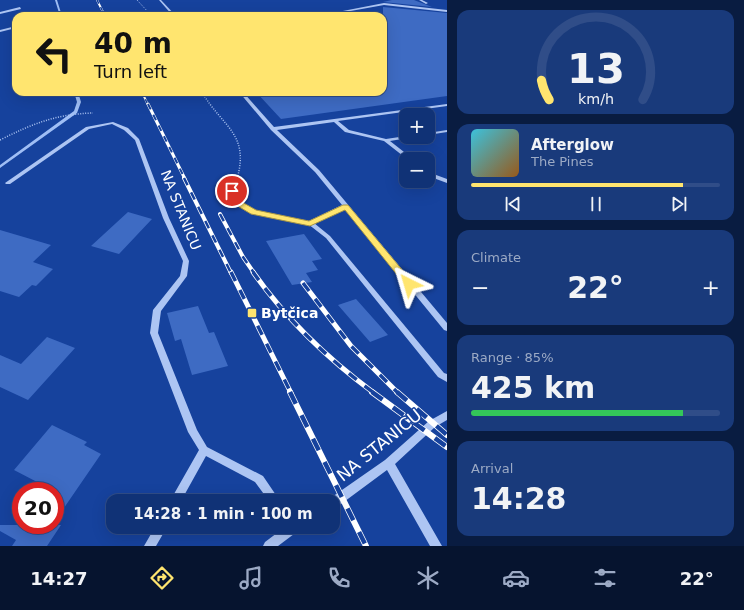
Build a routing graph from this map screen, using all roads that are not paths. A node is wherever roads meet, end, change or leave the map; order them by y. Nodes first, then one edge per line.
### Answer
1 (160, 0) edge
2 (375, 0) edge
3 (420, 0) edge
4 (427, 3) dead end
5 (384, 4) junction
6 (20, 8) dead end
7 (447, 11) edge
8 (171, 12) edge
9 (340, 12) edge
10 (0, 13) edge
11 (5, 26) dead end
12 (10, 28) joint
13 (0, 31) edge
14 (244, 96) edge
15 (447, 105) edge
16 (334, 120) junction
17 (273, 129) junction
18 (447, 131) edge
19 (435, 133) edge
20 (399, 138) edge
21 (386, 140) junction
22 (401, 152) edge
23 (435, 177) edge
24 (447, 181) edge
25 (8, 183) dead end
26 (232, 191) road end
27 (346, 206) junction
28 (310, 224) junction
29 (447, 328) edge
30 (447, 378) edge
31 (447, 415) edge
32 (204, 450) junction
33 (389, 463) junction
34 (179, 494) edge
35 (270, 494) edge
36 (340, 498) edge
37 (156, 534) edge
38 (285, 534) edge
39 (150, 546) edge
40 (269, 546) edge
41 (436, 546) edge

1 - 8 street
2 - 5 street
3 - 4 street
5 - 7 street
5 - 9 street
6 - 10 street
11 - 12 street
12 - 13 street
14 - 17 street
15 - 16 street
16 - 17 street
16 - 21 street
17 - 27 street
18 - 19 street
20 - 21 street
21 - 22 street
23 - 24 street
25 - 32 street, NA STANICU
26 - 28 street
27 - 28 street
27 - 29 street
28 - 30 street
31 - 33 street, NA STANICU
32 - 34 street
32 - 35 street
33 - 36 street, NA STANICU
33 - 41 street
37 - 39 street
38 - 40 street

